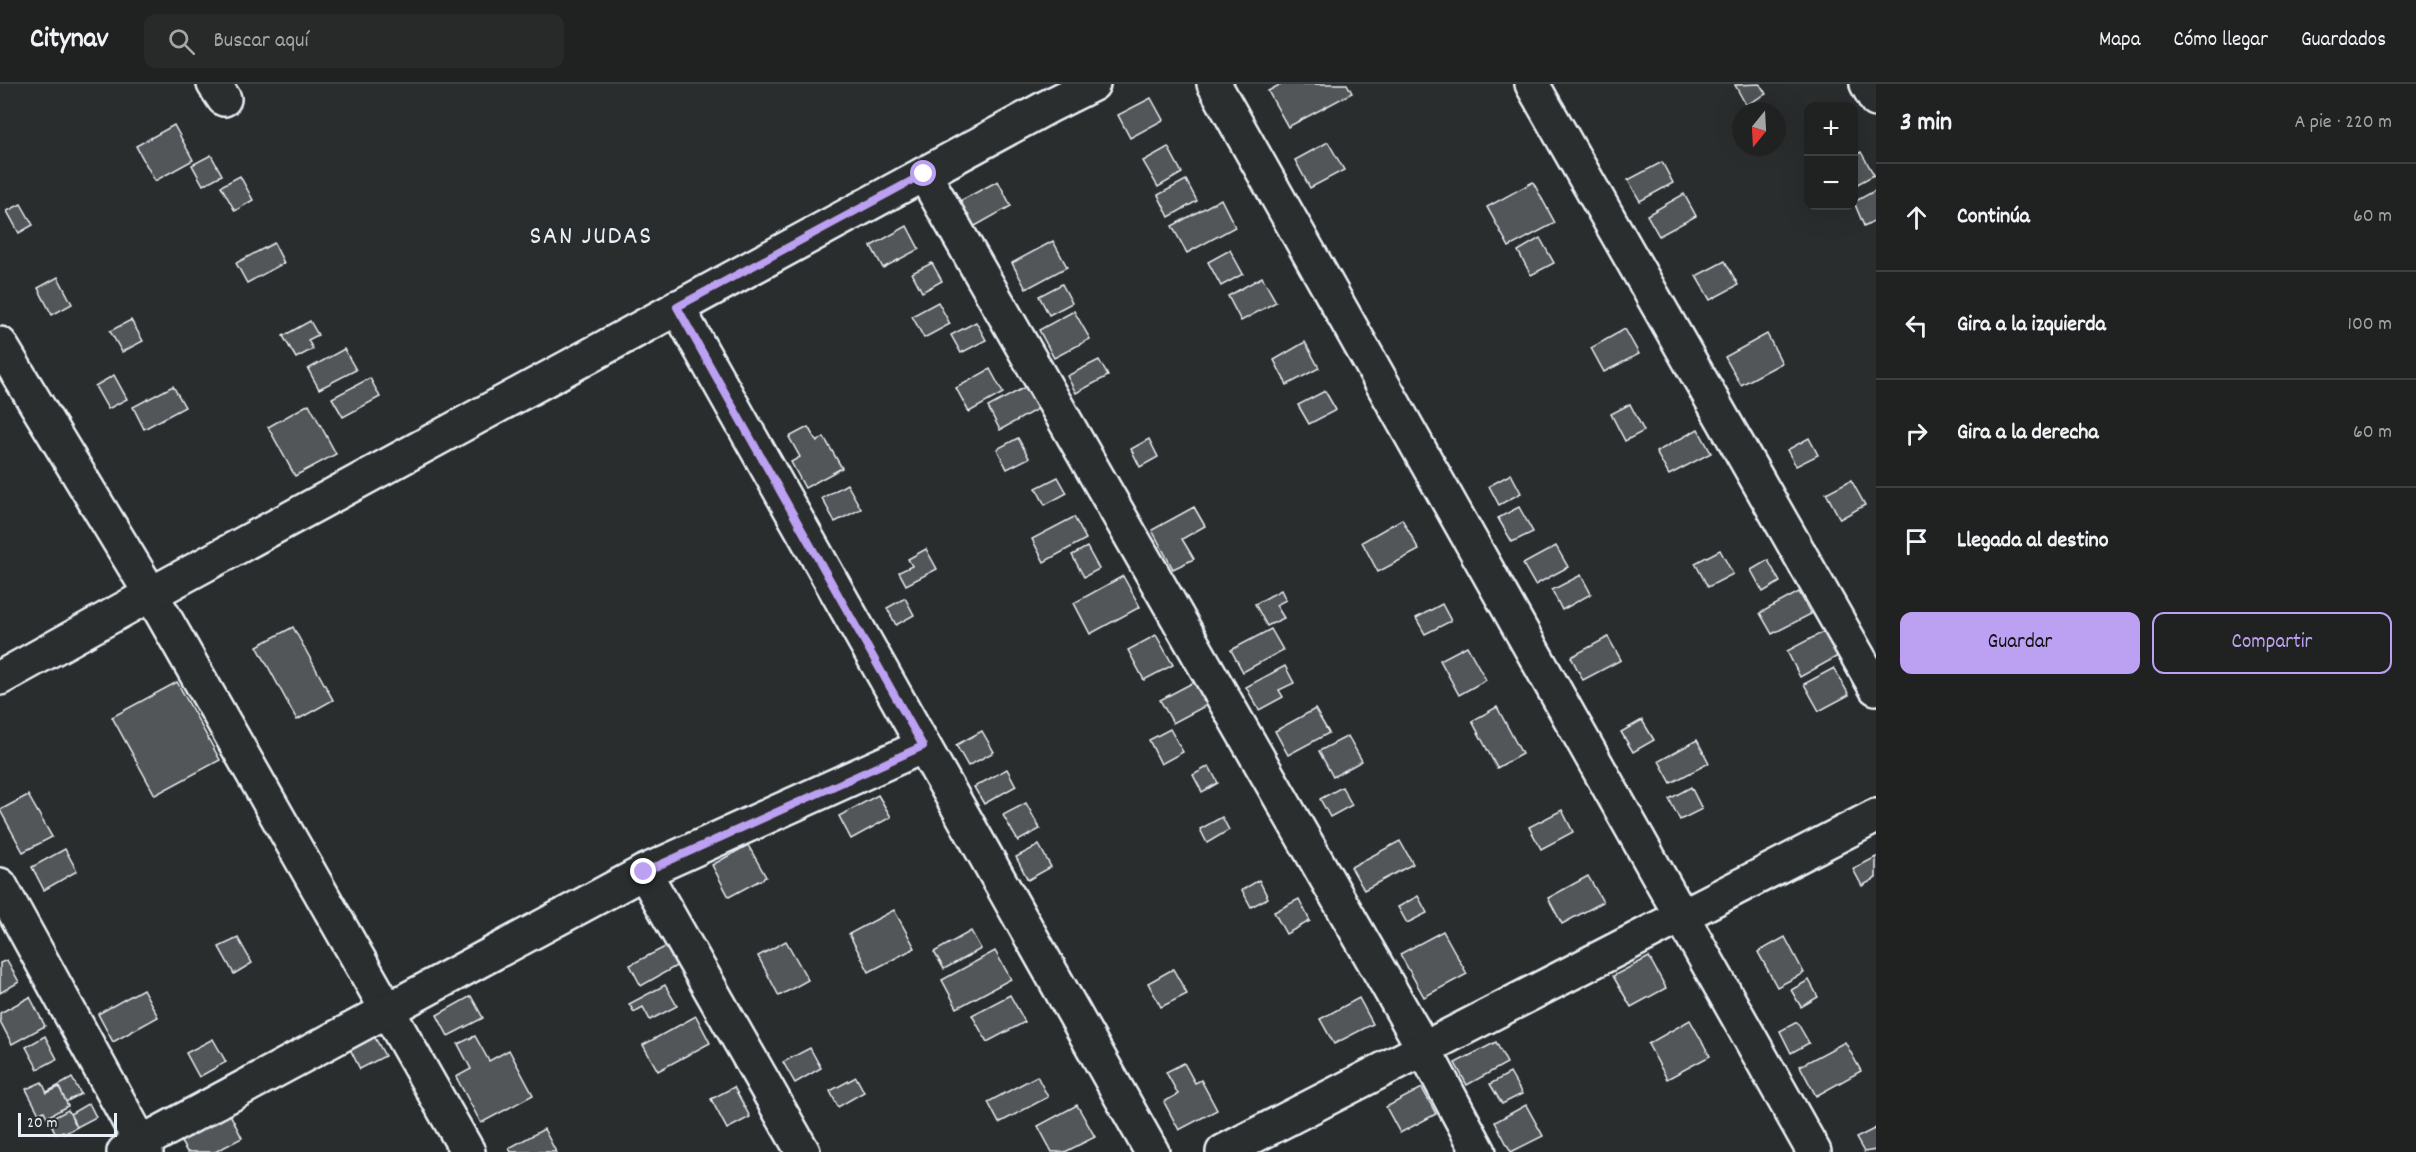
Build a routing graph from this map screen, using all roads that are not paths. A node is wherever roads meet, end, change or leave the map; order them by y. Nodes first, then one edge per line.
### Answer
1 (1093, 84) edge
2 (1214, 84) edge
3 (1532, 84) edge
4 (1867, 84) edge
5 (1876, 100) edge
6 (924, 174) junction
7 (677, 307) junction
8 (0, 344) edge
9 (151, 594) junction
10 (0, 678) edge
11 (1876, 688) edge
12 (923, 746) junction
13 (1876, 816) edge
14 (644, 872) junction
15 (0, 885) edge
16 (1680, 917) junction
17 (387, 1011) junction
18 (1424, 1049) junction
19 (137, 1149) edge
20 (468, 1152) edge
21 (802, 1152) edge
22 (1152, 1152) edge
23 (1223, 1152) edge
24 (1479, 1152) edge
25 (1814, 1152) edge

1 - 6 street
2 - 16 street
3 - 11 street
4 - 5 street
6 - 7 street
6 - 18 street
7 - 9 street
7 - 12 street
8 - 9 street
9 - 10 street
9 - 17 street
12 - 14 street
12 - 22 street
13 - 16 street
14 - 17 street
14 - 21 street
15 - 19 street
16 - 18 street
16 - 25 street
17 - 19 street
17 - 20 street
18 - 23 street
18 - 24 street

